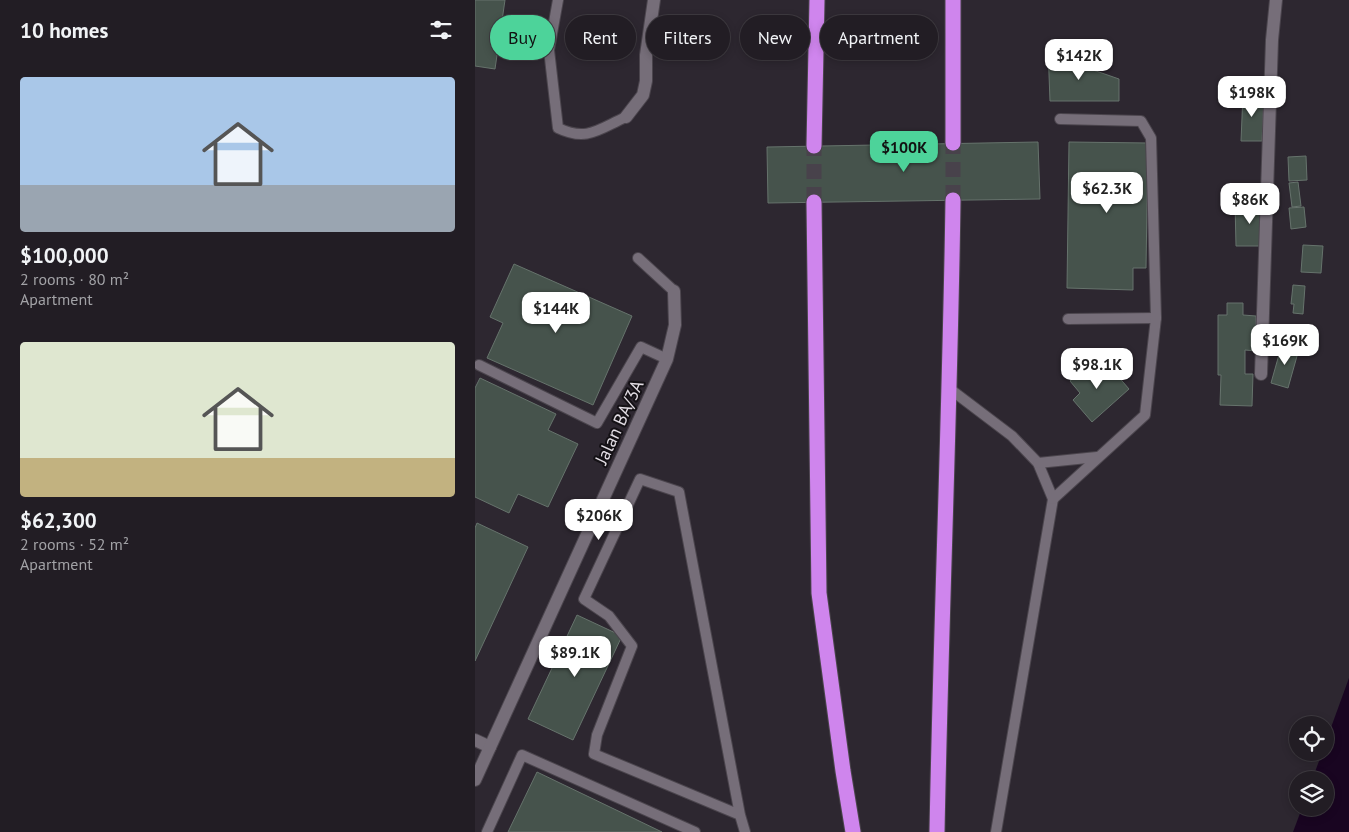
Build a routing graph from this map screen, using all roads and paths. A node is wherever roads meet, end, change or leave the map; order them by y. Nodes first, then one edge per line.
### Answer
1 (558, 0) edge
2 (654, 0) edge
3 (817, 0) edge
4 (953, 0) edge
5 (1276, 0) edge
6 (626, 117) joint
7 (1060, 119) dead end
8 (953, 143) tunnel mouth
9 (814, 146) tunnel mouth
10 (953, 200) tunnel mouth
11 (814, 202) tunnel mouth
12 (638, 258) dead end
13 (674, 291) joint
14 (1156, 318) junction
15 (1068, 319) dead end
16 (667, 359) junction
17 (479, 366) dead end
18 (1261, 374) dead end
19 (950, 389) junction
20 (1097, 457) junction
21 (1038, 463) junction
22 (1053, 499) junction
23 (475, 740) edge
24 (490, 747) junction
25 (475, 780) edge
26 (740, 815) junction
27 (487, 832) edge
28 (695, 832) edge
29 (745, 832) edge
30 (853, 832) edge
31 (937, 832) edge
32 (997, 832) edge

1 - 6 lane
2 - 6 street
3 - 9 highway
4 - 8 highway
5 - 18 street
7 - 14 lane
10 - 19 highway
11 - 30 highway
12 - 13 lane
13 - 16 street, Jalan BA/3A
14 - 15 lane
14 - 20 lane
16 - 17 lane
16 - 24 street, Jalan BA/3A
19 - 21 lane
19 - 31 highway
20 - 21 lane
20 - 22 lane
21 - 22 lane
22 - 32 lane
23 - 24 street
24 - 25 street, Jalan BA/3A
26 - 26 lane
26 - 29 lane
27 - 28 lane

